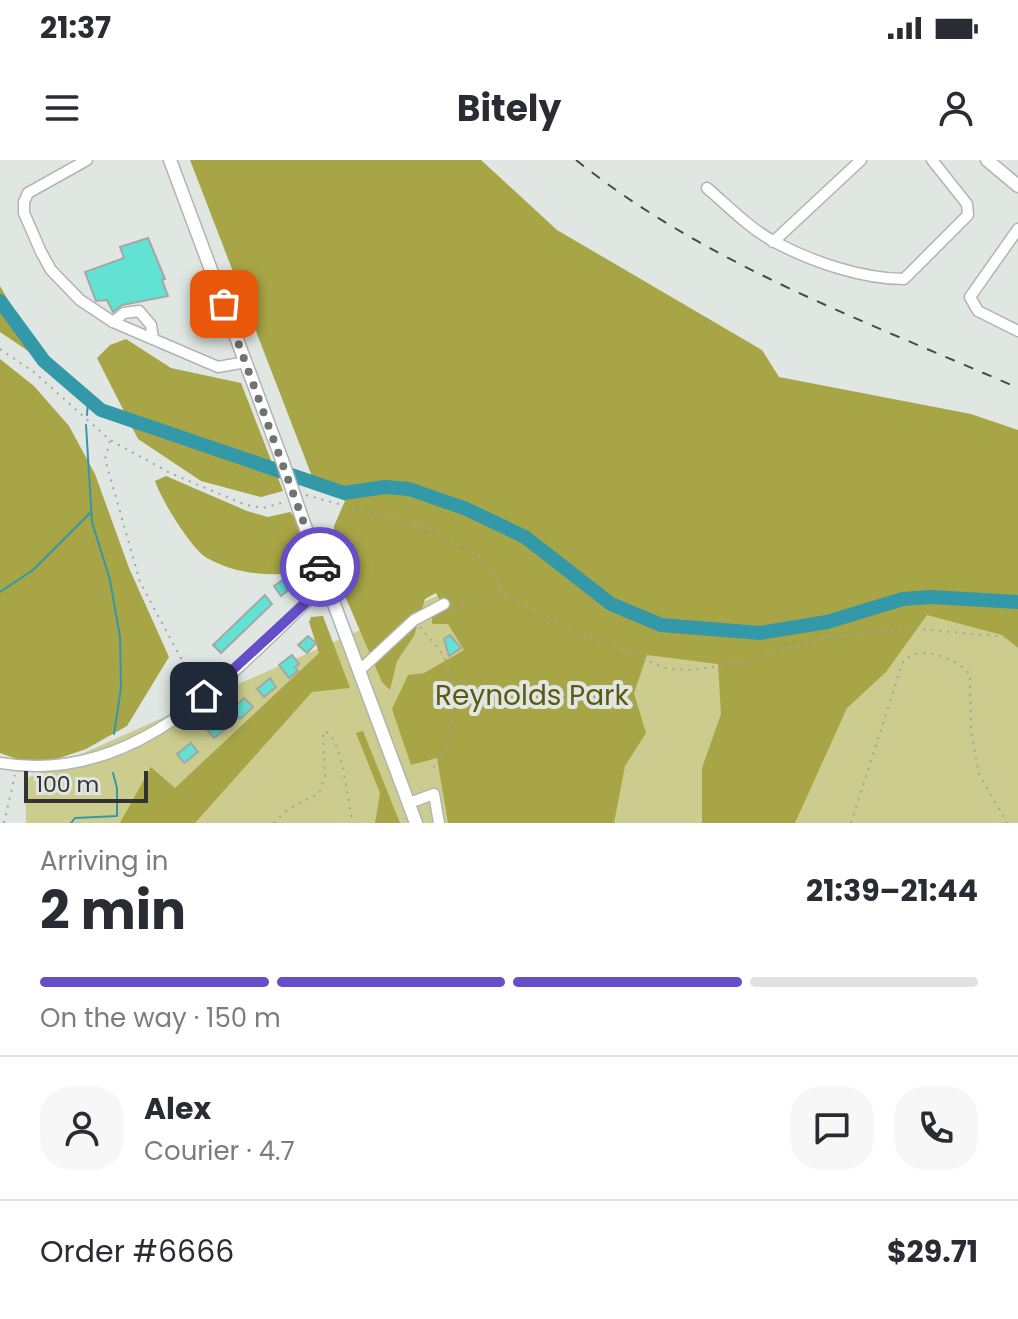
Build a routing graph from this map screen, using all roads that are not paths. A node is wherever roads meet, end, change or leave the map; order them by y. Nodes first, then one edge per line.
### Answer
1 (87, 160) edge
2 (170, 160) edge
3 (861, 160) edge
4 (932, 160) edge
5 (987, 160) edge
6 (1018, 186) edge
7 (707, 188) dead end
8 (1018, 229) edge
9 (773, 242) junction
10 (113, 322) junction
11 (1018, 331) edge
12 (153, 339) junction
13 (246, 362) junction
14 (326, 584) junction
15 (444, 604) road end
16 (359, 671) junction
17 (0, 763) edge
18 (409, 803) junction
19 (416, 823) edge
20 (439, 823) edge

1 - 10 street
2 - 13 main road
3 - 9 street
4 - 9 street
5 - 6 main road
7 - 9 street
8 - 11 street
10 - 12 street
10 - 12 street
12 - 13 street
13 - 14 main road, bridge
14 - 16 main road
14 - 17 street
15 - 16 street
16 - 18 main road
18 - 19 main road
18 - 20 street

